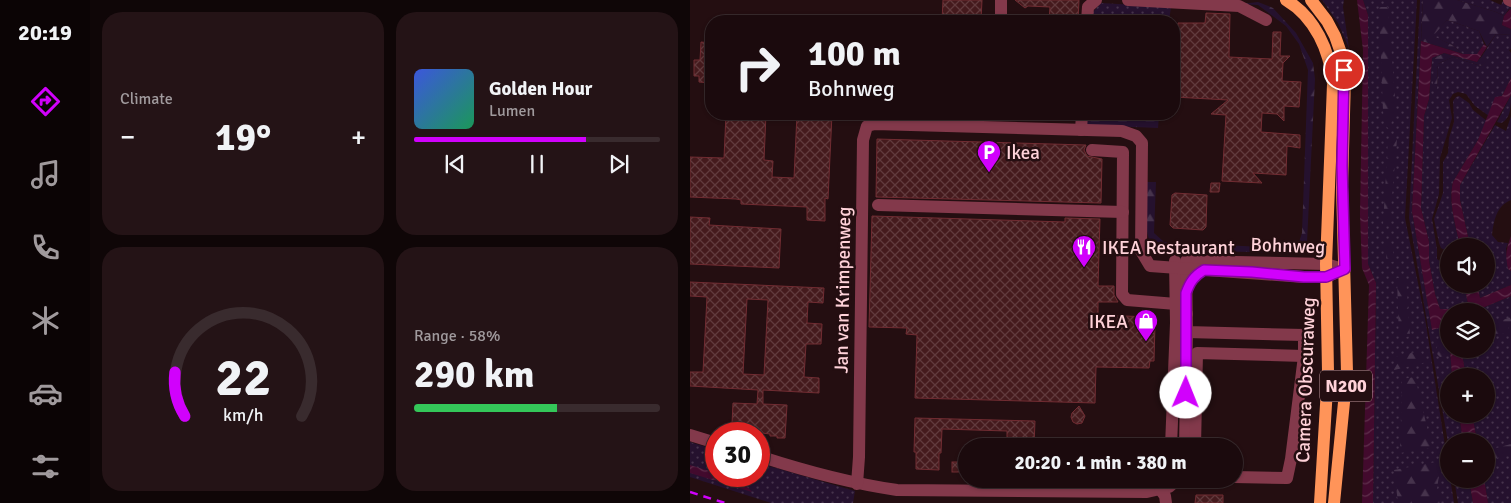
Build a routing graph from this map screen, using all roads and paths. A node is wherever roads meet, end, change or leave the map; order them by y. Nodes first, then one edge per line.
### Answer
1 (1096, 0) edge
2 (1128, 0) edge
3 (1311, 0) edge
4 (1289, 1) edge
5 (1001, 2) edge
6 (1000, 15) edge
7 (1087, 15) edge
8 (1266, 20) dead end
9 (997, 120) edge
10 (1082, 120) edge
11 (1081, 130) junction
12 (1092, 150) dead end
13 (878, 204) dead end
14 (1123, 212) junction
15 (1326, 264) junction
16 (1181, 265) junction
17 (1345, 269) junction
18 (1204, 270) junction
19 (1326, 277) junction
20 (1186, 293) junction
21 (1176, 304) junction
22 (1187, 314) junction
23 (1176, 323) junction
24 (1187, 332) junction
25 (1256, 334) junction
26 (1256, 355) junction
27 (1304, 356) junction
28 (1191, 411) junction
29 (690, 435) edge
30 (1170, 438) edge
31 (1186, 438) edge
32 (1194, 438) edge
33 (705, 440) edge
34 (770, 459) edge
35 (1243, 477) edge
36 (860, 480) junction
37 (1155, 488) edge
38 (1164, 488) edge
39 (1094, 497) edge
40 (1166, 503) edge
41 (1320, 503) edge
42 (1334, 503) edge

1 - 7 street
2 - 8 street
3 - 17 main road, Camera Obscuraweg / N200
4 - 15 main road, Camera Obscuraweg / N200
5 - 6 street
9 - 11 street
9 - 36 street, Jan van Krimpenweg
10 - 11 street
11 - 16 street, Bohnweg
12 - 14 street
13 - 14 street
14 - 21 street
15 - 16 street, Bohnweg
15 - 17 street, Bohnweg
15 - 19 main road, Camera Obscuraweg / N200
16 - 18 street, Bohnweg
16 - 20 street
16 - 21 street
17 - 19 street, Bohnweg
17 - 42 main road, Camera Obscuraweg / N200
18 - 19 street, Bohnweg
18 - 20 street
19 - 41 main road, Camera Obscuraweg / N200
20 - 22 street
21 - 22 street
21 - 23 street
22 - 24 street
23 - 24 street
23 - 30 street
24 - 25 street
24 - 28 street
25 - 26 street
25 - 27 street
26 - 27 street
26 - 28 street
27 - 35 street
28 - 31 street
28 - 32 street
29 - 33 street
34 - 36 street
36 - 39 street
37 - 39 street
38 - 40 street

